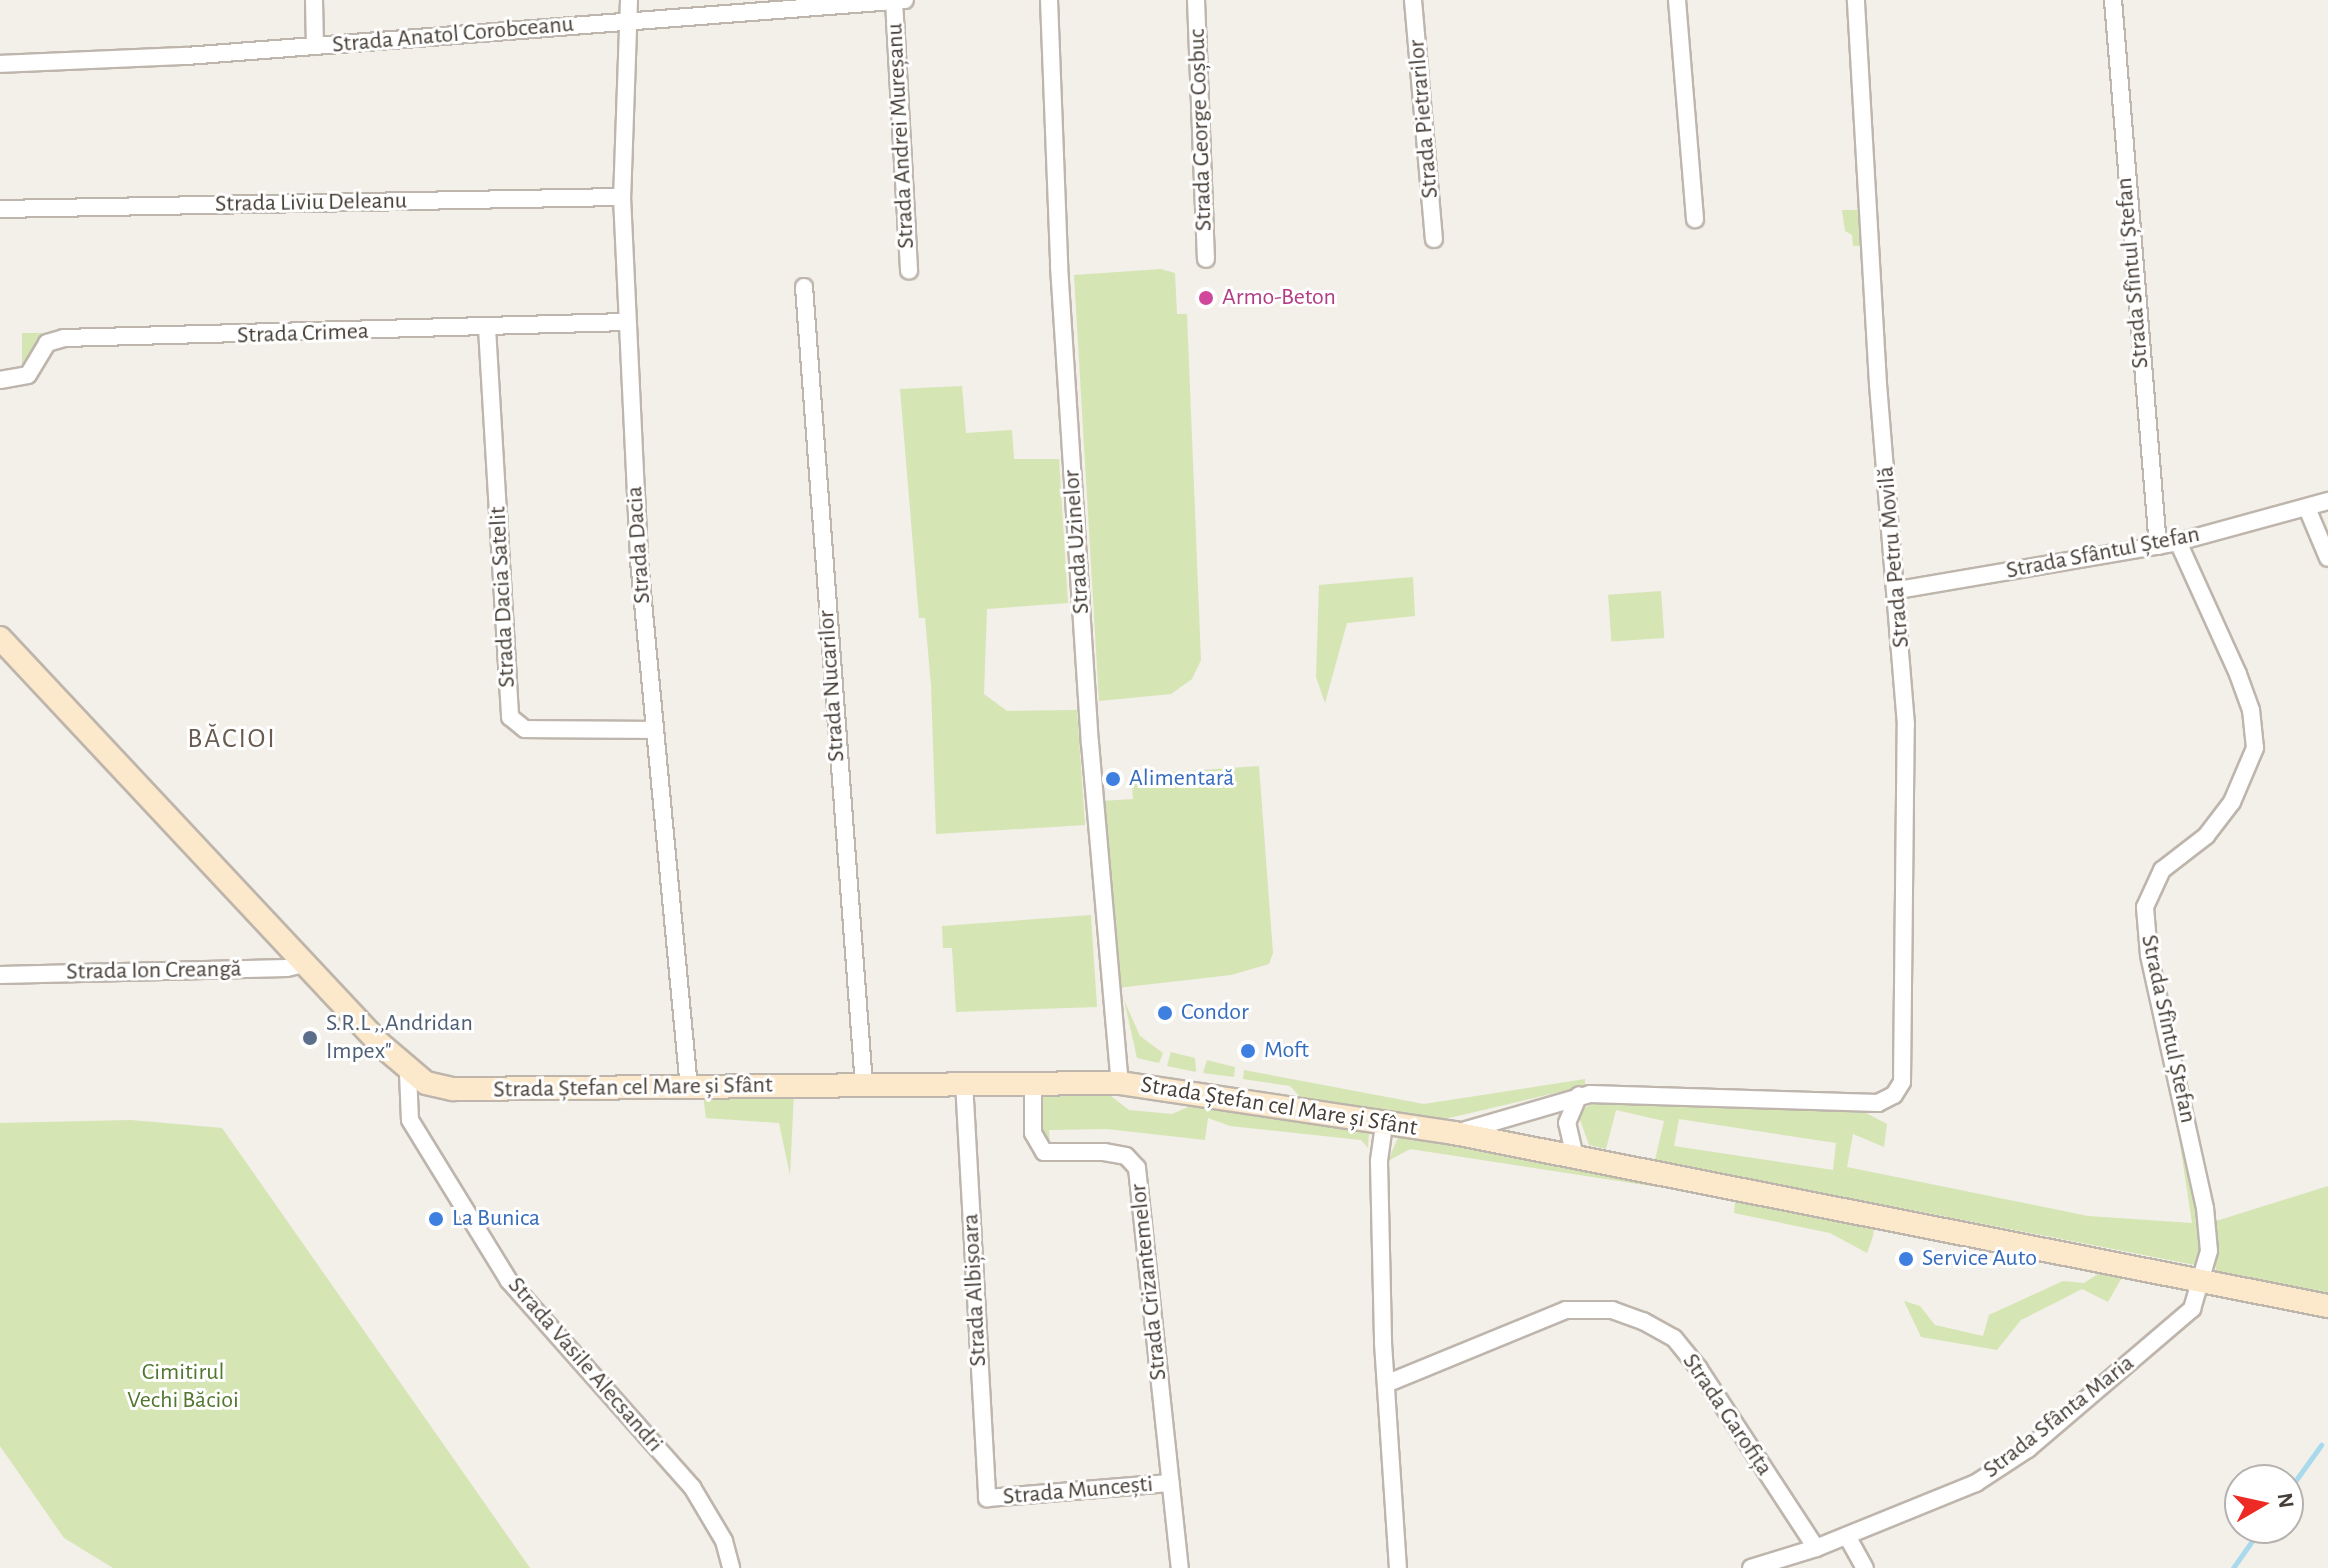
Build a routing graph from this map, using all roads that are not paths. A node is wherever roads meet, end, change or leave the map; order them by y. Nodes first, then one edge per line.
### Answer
1 (314, 0) edge
2 (629, 0) edge
3 (905, 0) edge
4 (1049, 0) edge
5 (1196, 0) edge
6 (1413, 0) edge
7 (1677, 0) edge
8 (1856, 0) edge
9 (2113, 0) edge
10 (894, 1) edge
11 (628, 21) junction
12 (315, 46) junction
13 (0, 64) edge
14 (622, 197) junction
15 (0, 209) edge
16 (1695, 219) dead end
17 (1434, 239) dead end
18 (1206, 259) dead end
19 (909, 271) dead end
20 (804, 287) dead end
21 (626, 322) junction
22 (487, 328) junction
23 (0, 380) edge
24 (2328, 501) edge
25 (2307, 508) junction
26 (2178, 542) junction
27 (2158, 546) junction
28 (2328, 558) edge
29 (1898, 590) junction
30 (0, 638) edge
31 (654, 730) junction
32 (307, 963) junction
33 (0, 975) edge
34 (408, 1073) junction
35 (964, 1082) junction
36 (1033, 1082) junction
37 (1120, 1083) junction
38 (864, 1085) junction
39 (689, 1088) junction
40 (1579, 1095) junction
41 (1878, 1103) joint
42 (1384, 1125) junction
43 (1454, 1133) junction
44 (1575, 1157) junction
45 (2213, 1282) junction
46 (2328, 1306) edge
47 (1388, 1383) junction
48 (1170, 1483) junction
49 (987, 1498) joint
50 (1847, 1536) junction
51 (1816, 1548) junction
52 (731, 1568) edge
53 (1180, 1568) edge
54 (1398, 1568) edge
55 (1751, 1568) edge
56 (1865, 1568) edge

1 - 12 street
2 - 11 street, Strada Dacia
3 - 10 street, Strada Anatol Corobceanu
4 - 37 street, Strada Uzinelor
5 - 18 street, Strada George Coșbuc
6 - 17 street, Strada Pietrarilor
7 - 16 street
8 - 29 street, Strada Petru Movilă
9 - 27 street, Strada Sfîntul Ștefan
10 - 11 street, Strada Anatol Corobceanu
10 - 19 street, Strada Andrei Mureșanu
11 - 12 street, Strada Anatol Corobceanu
11 - 14 street, Strada Dacia
12 - 13 street, Strada Anatol Corobceanu
14 - 15 street, Strada Liviu Deleanu
14 - 21 street, Strada Dacia
20 - 38 street, Strada Nucarilor
21 - 22 street, Strada Crimea
21 - 31 street, Strada Dacia
22 - 23 street, Strada Crimea
22 - 31 street, Strada Dacia Satelit
24 - 25 street, Strada Sfântul Ștefan
25 - 26 street, Strada Sfântul Ștefan
25 - 28 street
26 - 27 street, Strada Sfântul Ștefan
26 - 45 street, Strada Sfîntul Ștefan
27 - 29 street, Strada Sfântul Ștefan
29 - 41 street, Strada Petru Movilă
30 - 32 main road, Strada Ștefan cel Mare și Sfânt
31 - 39 street, Strada Dacia
32 - 33 street, Strada Ion Creangă
32 - 34 main road, Strada Ștefan cel Mare și Sfânt
34 - 39 main road, Strada Ștefan cel Mare și Sfânt
34 - 52 street, Strada Vasile Alecsandri
35 - 36 main road, Strada Ștefan cel Mare și Sfânt
35 - 38 main road, Strada Ștefan cel Mare și Sfânt
35 - 49 street, Strada Albișoara
36 - 37 main road, Strada Ștefan cel Mare și Sfânt
36 - 48 street, Strada Crizantemelor
37 - 42 main road, Strada Ștefan cel Mare și Sfânt
38 - 39 main road, Strada Ștefan cel Mare și Sfânt
40 - 41 street, Strada Ștefan cel Mare și Sfânt
40 - 43 street, Strada Ștefan cel Mare și Sfânt
40 - 44 street
42 - 43 main road, Strada Ștefan cel Mare și Sfânt
42 - 47 street
43 - 44 main road, Strada Ștefan cel Mare și Sfânt
44 - 45 main road, Strada Ștefan cel Mare și Sfânt
45 - 46 main road, Strada Ștefan cel Mare și Sfânt
45 - 50 street, Strada Sfânta Maria
47 - 51 street, Strada Garofița
47 - 54 street
48 - 49 street, Strada Muncești
48 - 53 street, Strada Crizantemelor
50 - 51 street, Strada Sfânta Maria
50 - 56 street
51 - 55 street, Strada Sfânta Maria

